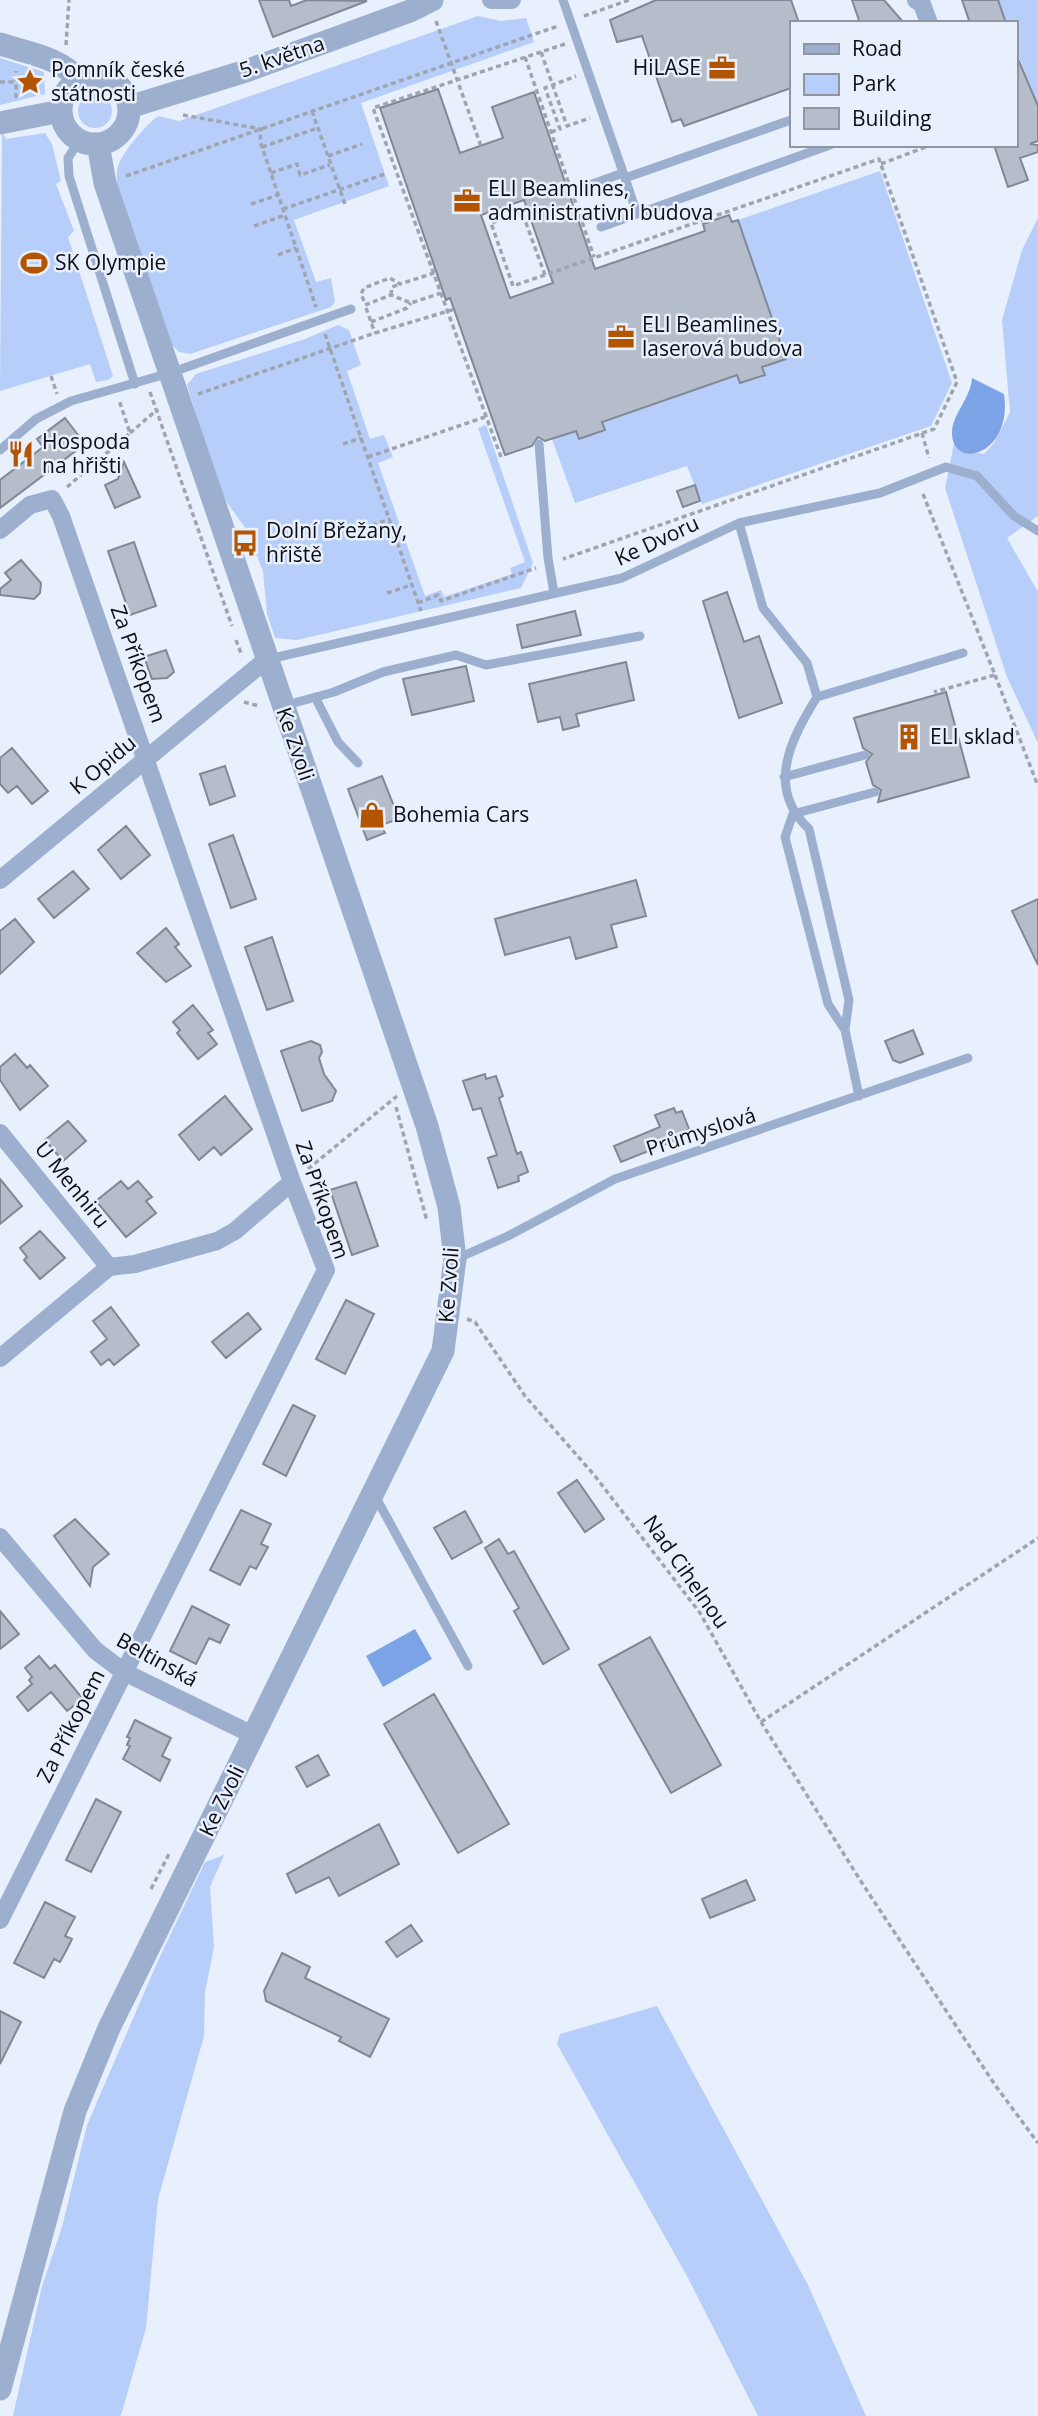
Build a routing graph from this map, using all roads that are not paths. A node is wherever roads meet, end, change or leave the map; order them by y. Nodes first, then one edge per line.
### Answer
1 (432, 0) edge
2 (491, 0) edge
3 (512, 0) edge
4 (563, 0) edge
5 (916, 0) edge
6 (928, 21) edge
7 (0, 44) edge
8 (79, 80) junction
9 (129, 107) junction
10 (61, 111) junction
11 (790, 120) edge
12 (0, 123) edge
13 (824, 147) edge
14 (82, 148) junction
15 (624, 175) junction
16 (584, 187) dead end
17 (637, 214) junction
18 (601, 227) dead end
19 (351, 309) dead end
20 (170, 373) junction
21 (135, 384) junction
22 (539, 443) dead end
23 (0, 450) edge
24 (738, 523) junction
25 (0, 530) edge
26 (1038, 531) edge
27 (554, 593) junction
28 (640, 636) dead end
29 (963, 653) dead end
30 (267, 660) junction
31 (315, 697) junction
32 (817, 697) junction
33 (273, 712) junction
34 (865, 755) dead end
35 (147, 758) junction
36 (358, 764) dead end
37 (784, 777) junction
38 (875, 792) dead end
39 (793, 814) junction
40 (0, 880) edge
41 (845, 1030) junction
42 (968, 1058) dead end
43 (859, 1096) junction
44 (0, 1133) edge
45 (292, 1182) junction
46 (455, 1259) junction
47 (109, 1267) junction
48 (0, 1358) edge
49 (374, 1493) junction
50 (0, 1537) edge
51 (468, 1665) dead end
52 (124, 1672) junction
53 (255, 1736) junction
54 (0, 1920) edge
55 (0, 2389) edge

1 - 9 street, 5. května
2 - 3 street
4 - 15 lane
5 - 6 street
7 - 8 street
8 - 9 street
8 - 10 street
9 - 14 street
10 - 12 street
10 - 14 street
11 - 15 lane
13 - 17 lane
14 - 20 street, Ke Zvoli
14 - 21 lane
15 - 16 lane
15 - 17 lane
17 - 18 lane
19 - 20 lane
20 - 21 lane
20 - 30 street, Ke Zvoli
21 - 23 lane
22 - 27 lane
24 - 26 lane, Ke Dvoru
24 - 27 lane, Ke Dvoru
24 - 32 lane
25 - 35 street, Za Příkopem
27 - 30 lane, Ke Dvoru
28 - 31 lane
29 - 32 lane
30 - 33 street, Ke Zvoli
30 - 35 street, K Opidu
31 - 33 lane
31 - 36 lane
32 - 37 lane
33 - 46 street, Ke Zvoli
34 - 37 lane
35 - 40 street, K Opidu
35 - 45 street, Za Příkopem
37 - 39 lane
38 - 39 lane
39 - 41 lane
39 - 41 lane
41 - 43 lane
42 - 43 lane, Průmyslová
43 - 46 lane, Průmyslová
44 - 47 street, U Menhiru
45 - 47 street
45 - 52 street, Za Příkopem
46 - 49 street, Ke Zvoli
47 - 48 street
49 - 51 lane
49 - 53 street, Ke Zvoli
50 - 52 street, Beltinská
52 - 53 street, Beltinská
52 - 54 street, Za Příkopem
53 - 55 street, Ke Zvoli

